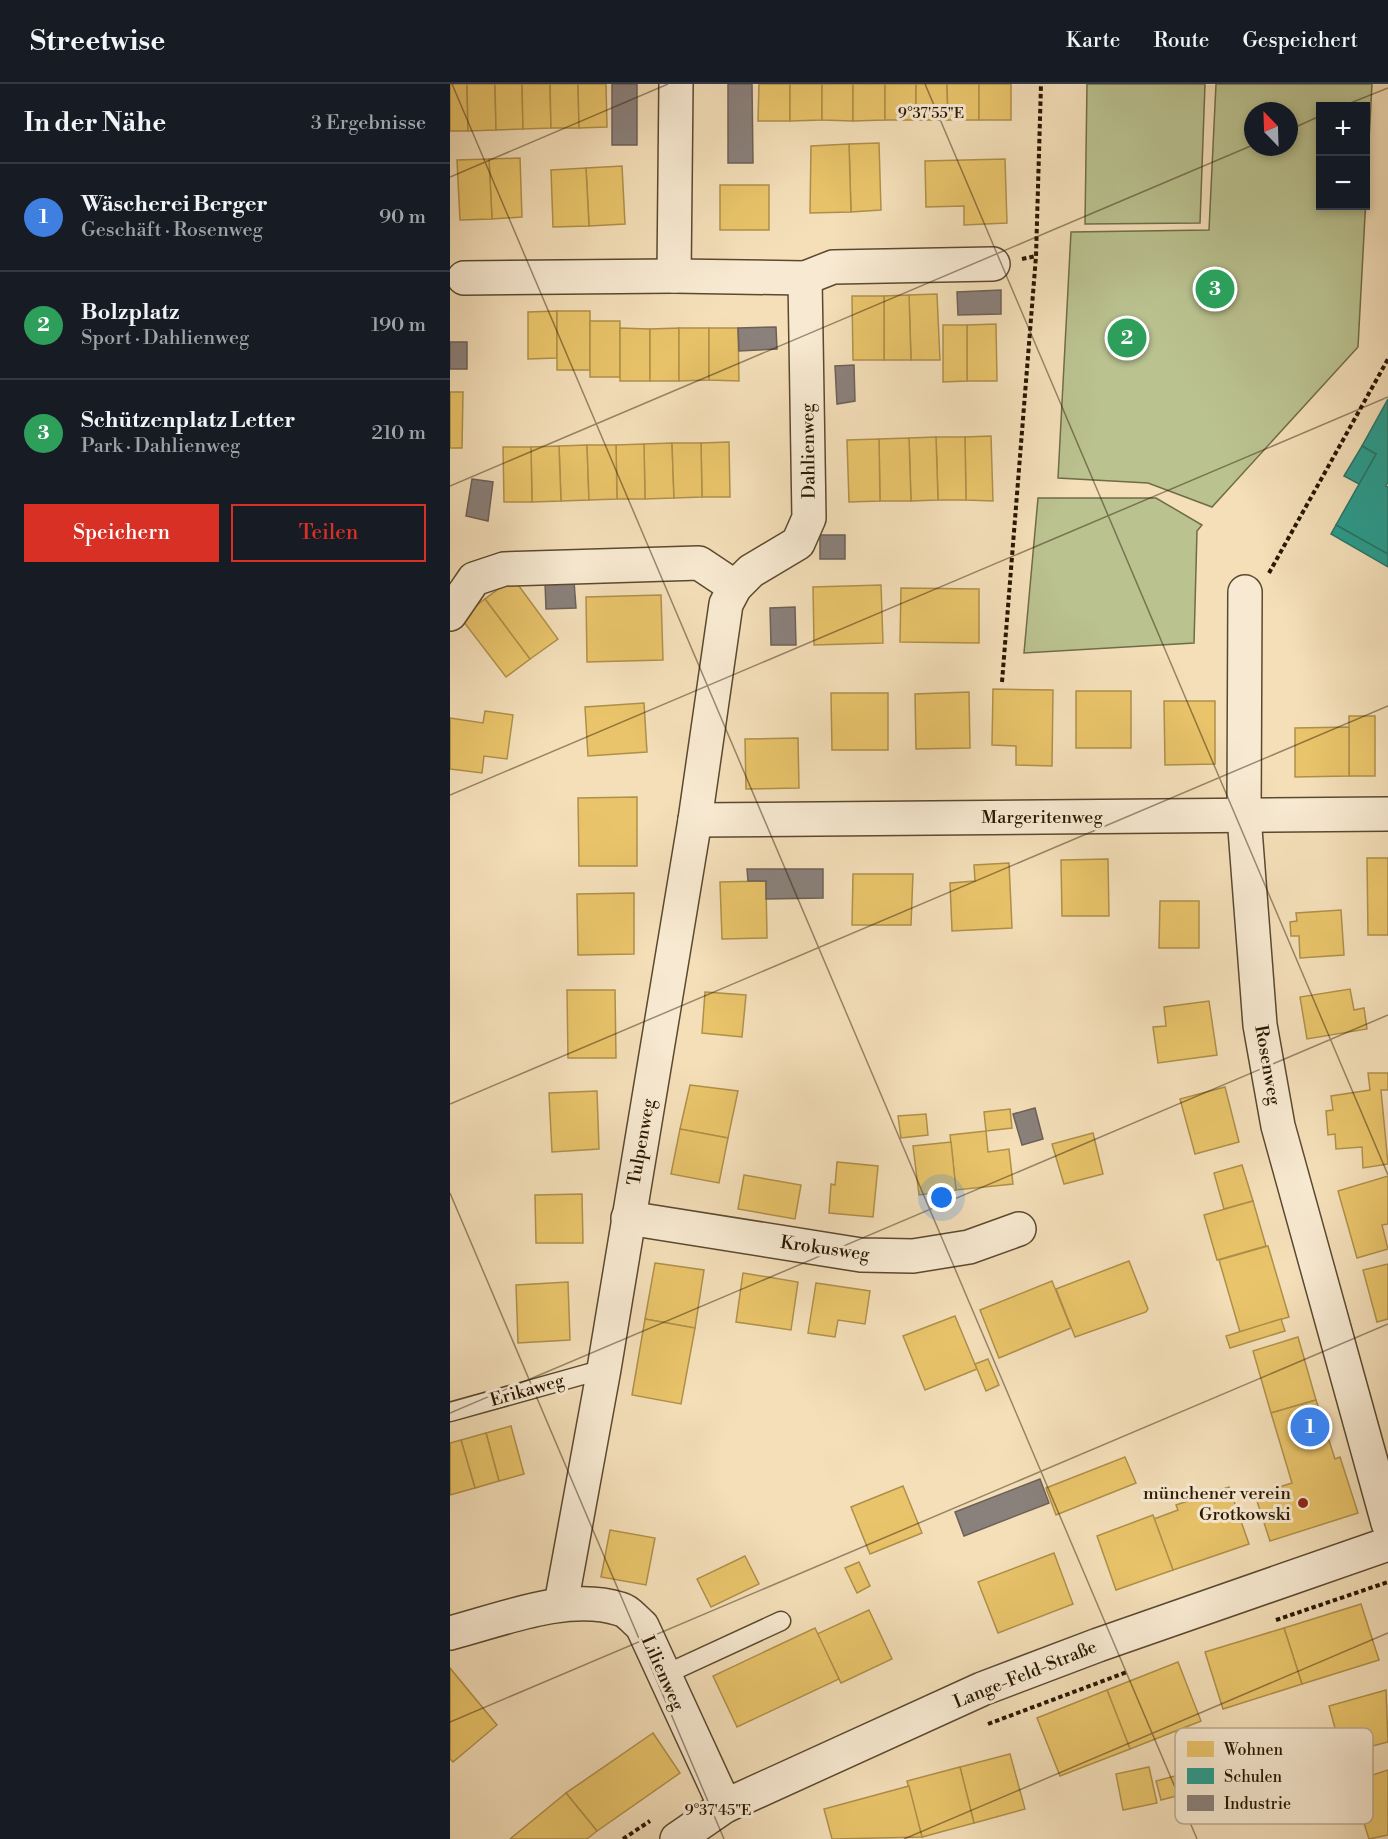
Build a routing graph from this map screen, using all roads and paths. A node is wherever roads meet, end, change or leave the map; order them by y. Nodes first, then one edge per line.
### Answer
1 (676, 84) edge
2 (1041, 84) edge
3 (993, 264) dead end
4 (674, 276) junction
5 (464, 278) dead end
6 (805, 278) junction
7 (1388, 359) edge
8 (735, 587) junction
9 (1245, 592) joint
10 (450, 614) edge
11 (717, 680) joint
12 (1002, 682) dead end
13 (1388, 814) edge
14 (1244, 816) junction
15 (695, 820) junction
16 (628, 1218) junction
17 (1019, 1229) dead end
18 (604, 1369) junction
19 (450, 1412) edge
20 (1388, 1523) edge
21 (1388, 1544) edge
22 (1388, 1582) edge
23 (561, 1604) junction
24 (781, 1621) dead end
25 (1268, 1623) dead end
26 (450, 1633) edge
27 (1136, 1668) dead end
28 (664, 1676) junction
29 (987, 1725) dead end
30 (724, 1806) junction
31 (678, 1839) edge

1 - 4 street
2 - 12 path
3 - 6 street
4 - 5 street
4 - 6 street
6 - 8 street, Dahlienweg
7 - 9 path
8 - 10 street
8 - 11 street, Dahlienweg
9 - 14 street, Rosenweg
11 - 15 street, Tulpenweg
13 - 14 street, Margeritenweg
14 - 15 street, Margeritenweg
14 - 20 street, Rosenweg
15 - 16 street, Tulpenweg
16 - 17 street, Krokusweg
16 - 18 street, Tulpenweg
18 - 19 lane, Erikaweg
18 - 23 street, Tulpenweg
21 - 30 street, Lange-Feld-Straße
22 - 25 path
23 - 26 street, Lilienweg
23 - 28 street, Lilienweg
24 - 28 lane
27 - 29 path
28 - 30 street, Lilienweg
30 - 31 street, Lange-Feld-Straße

